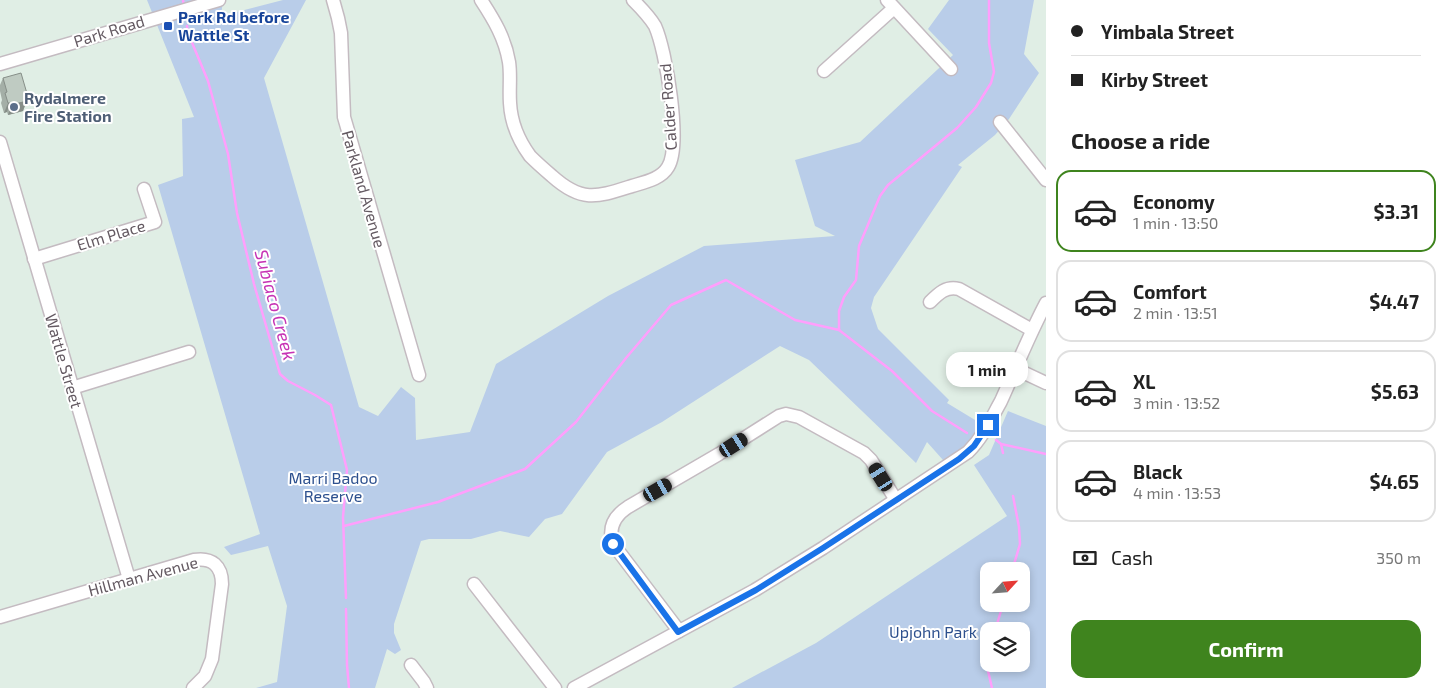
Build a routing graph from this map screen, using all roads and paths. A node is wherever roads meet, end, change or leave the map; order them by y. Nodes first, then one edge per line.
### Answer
1 (218, 0) edge
2 (333, 0) edge
3 (481, 0) edge
4 (633, 0) edge
5 (890, 4) edge
6 (0, 64) edge
7 (951, 69) dead end
8 (824, 72) dead end
9 (1000, 122) dead end
10 (0, 142) edge
11 (1046, 180) edge
12 (144, 189) dead end
13 (34, 259) junction
14 (930, 302) dead end
15 (1046, 303) edge
16 (1032, 330) junction
17 (189, 352) dead end
18 (1016, 369) junction
19 (418, 375) dead end
20 (1046, 383) edge
21 (72, 388) junction
22 (896, 500) junction
23 (129, 579) junction
24 (474, 584) dead end
25 (0, 617) edge
26 (678, 632) junction
27 (411, 665) dead end
28 (193, 688) edge
29 (427, 688) edge
30 (555, 688) edge
31 (574, 688) edge

1 - 6 street, Park Road
2 - 19 street, Parkland Avenue
3 - 4 street, Calder Road
5 - 7 street
5 - 8 street
9 - 11 street
10 - 13 street, Wattle Street
12 - 13 street, Elm Place
13 - 21 street, Wattle Street
14 - 16 street
15 - 16 street
16 - 18 street
17 - 21 street
18 - 20 street
18 - 22 street
21 - 23 street, Wattle Street
22 - 26 street
22 - 26 street
23 - 25 street, Hillman Avenue
23 - 28 street, Hillman Avenue
24 - 30 street
26 - 31 street
27 - 29 street

